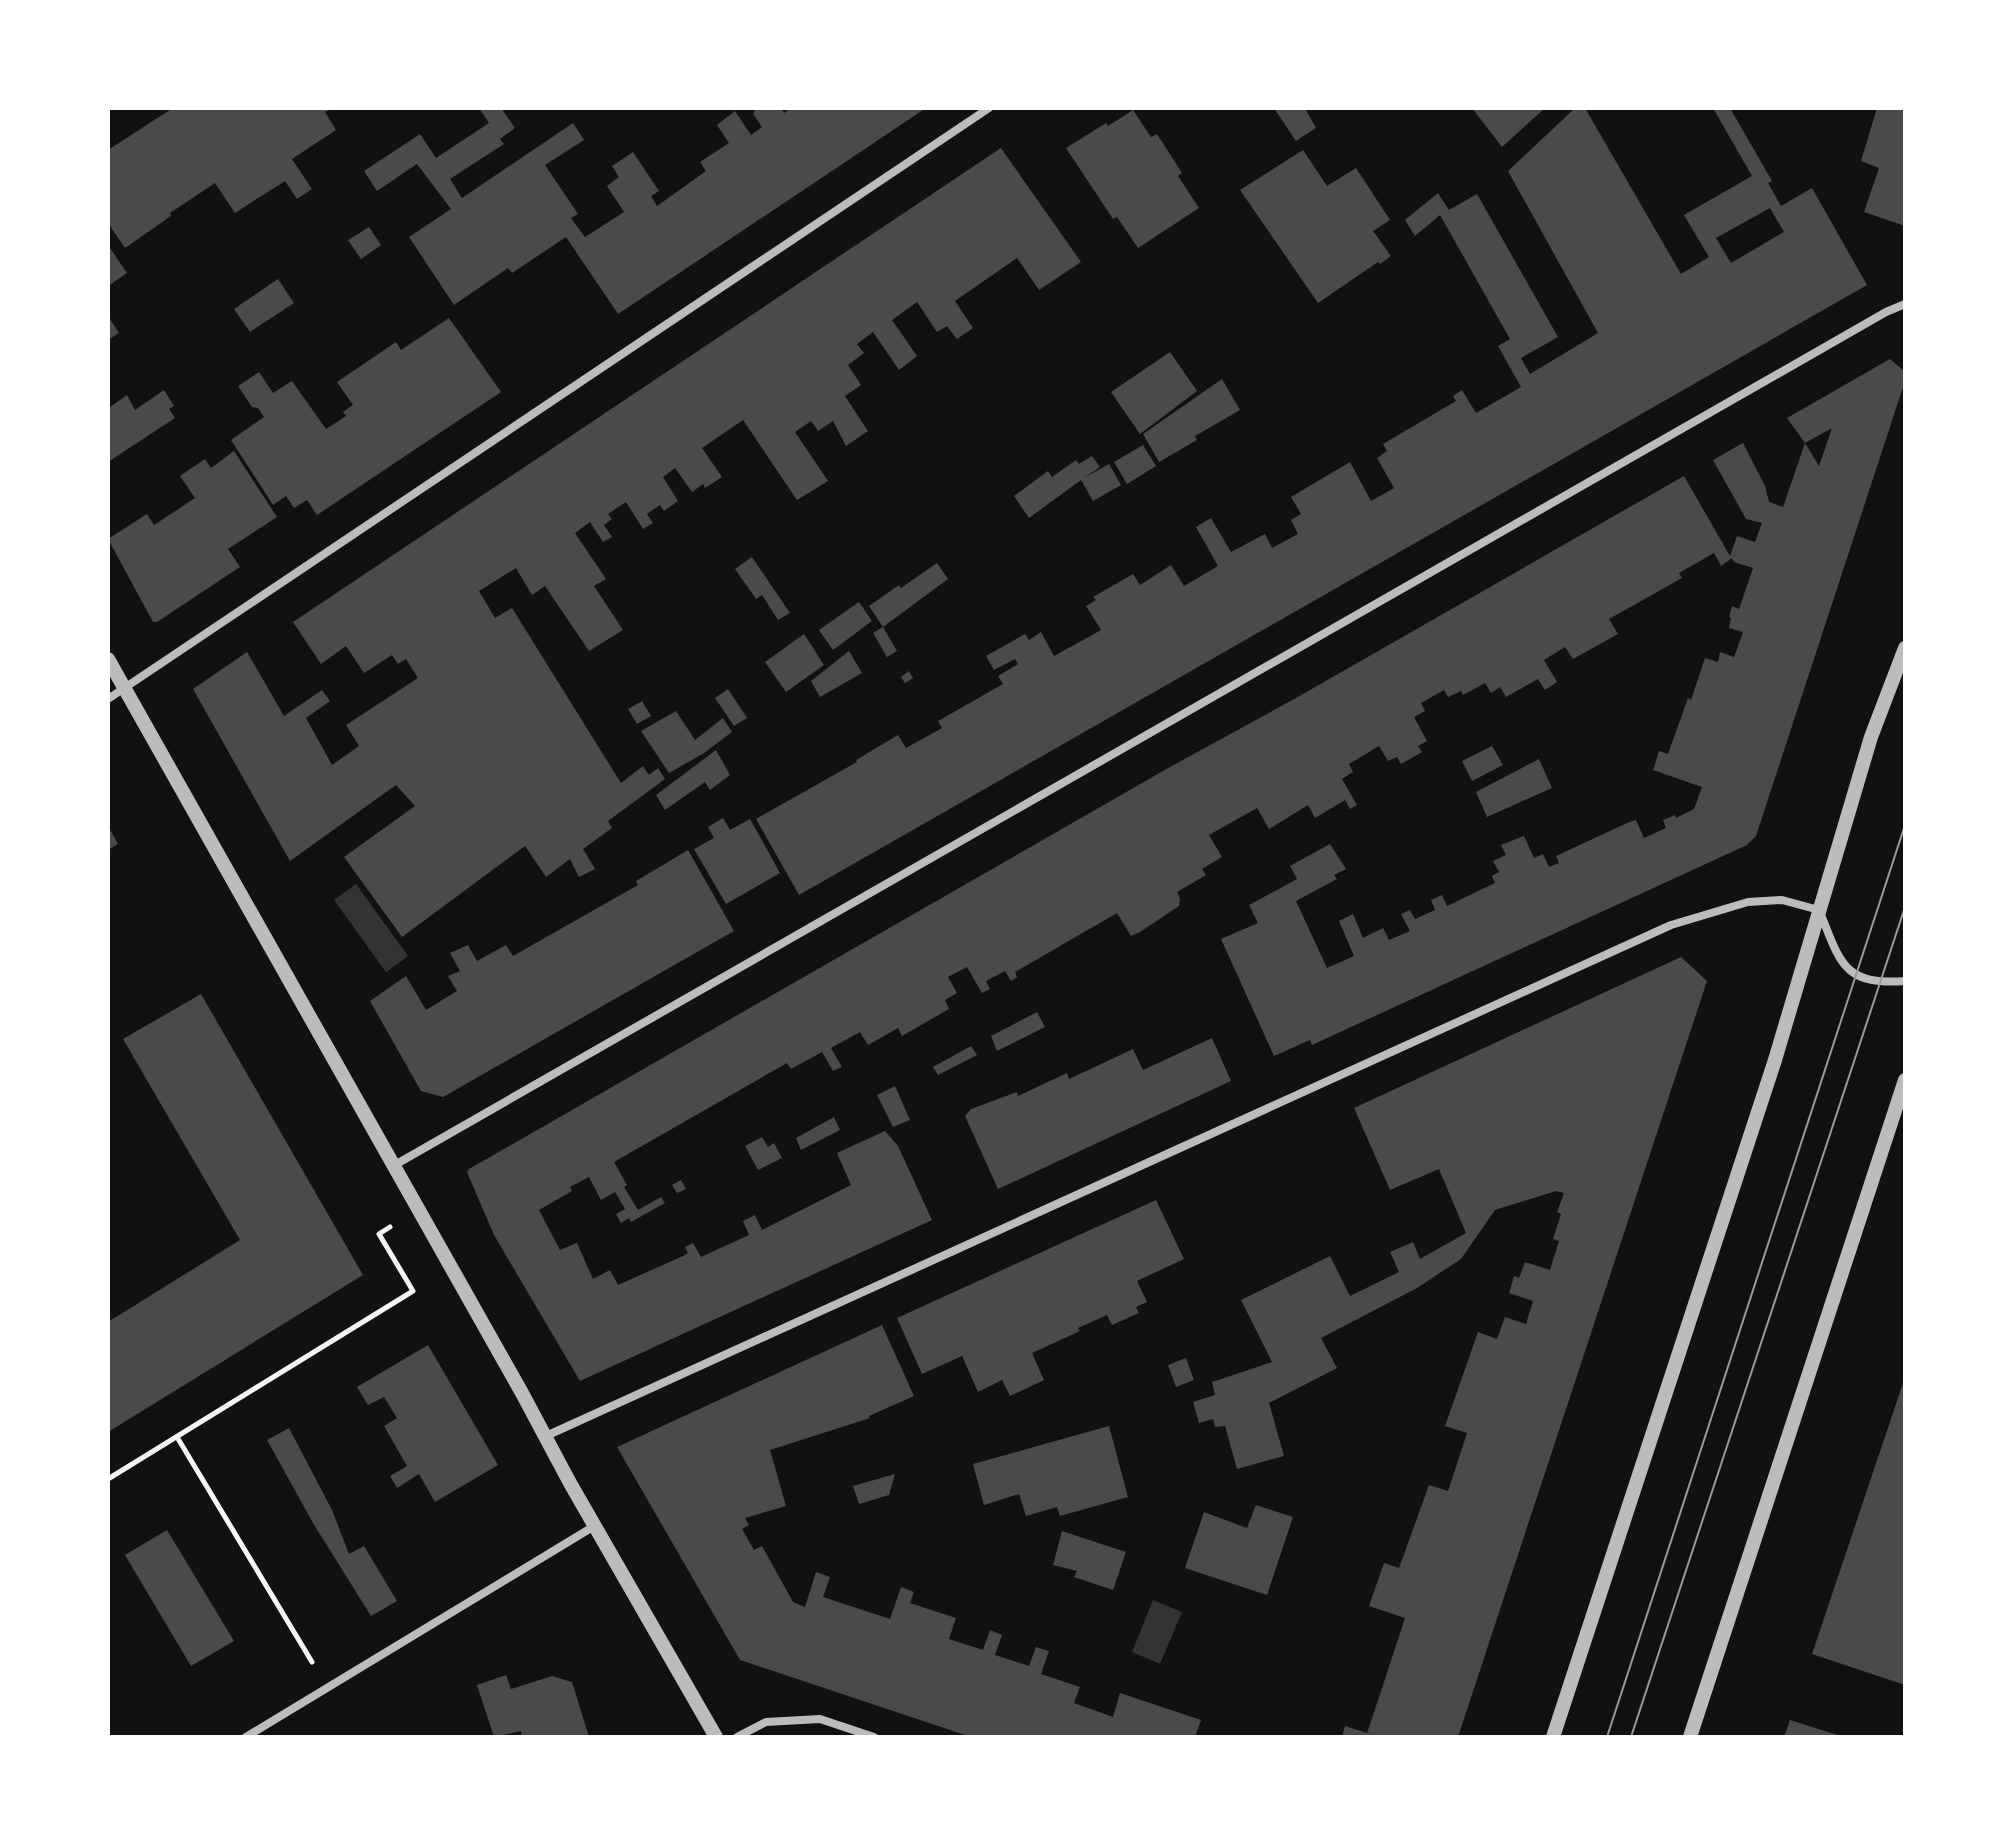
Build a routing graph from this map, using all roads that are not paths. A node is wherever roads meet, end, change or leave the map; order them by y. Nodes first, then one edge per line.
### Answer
1 (989, 108) edge
2 (1905, 304) edge
3 (1905, 648) edge
4 (108, 659) edge
5 (125, 689) junction
6 (108, 699) edge
7 (1819, 910) junction
8 (1905, 981) edge
9 (1905, 1080) edge
10 (393, 1166) junction
11 (546, 1436) junction
12 (596, 1525) junction
13 (246, 1737) edge
14 (716, 1737) edge
15 (737, 1737) edge
16 (874, 1737) edge
17 (1553, 1737) edge
18 (1690, 1737) edge

1 - 5 street
2 - 10 street
3 - 7 street
4 - 5 street
5 - 6 street
5 - 10 street
7 - 8 street
7 - 11 street
7 - 17 street
9 - 18 street
10 - 11 street
11 - 12 street
12 - 13 street
12 - 14 street
15 - 16 street

